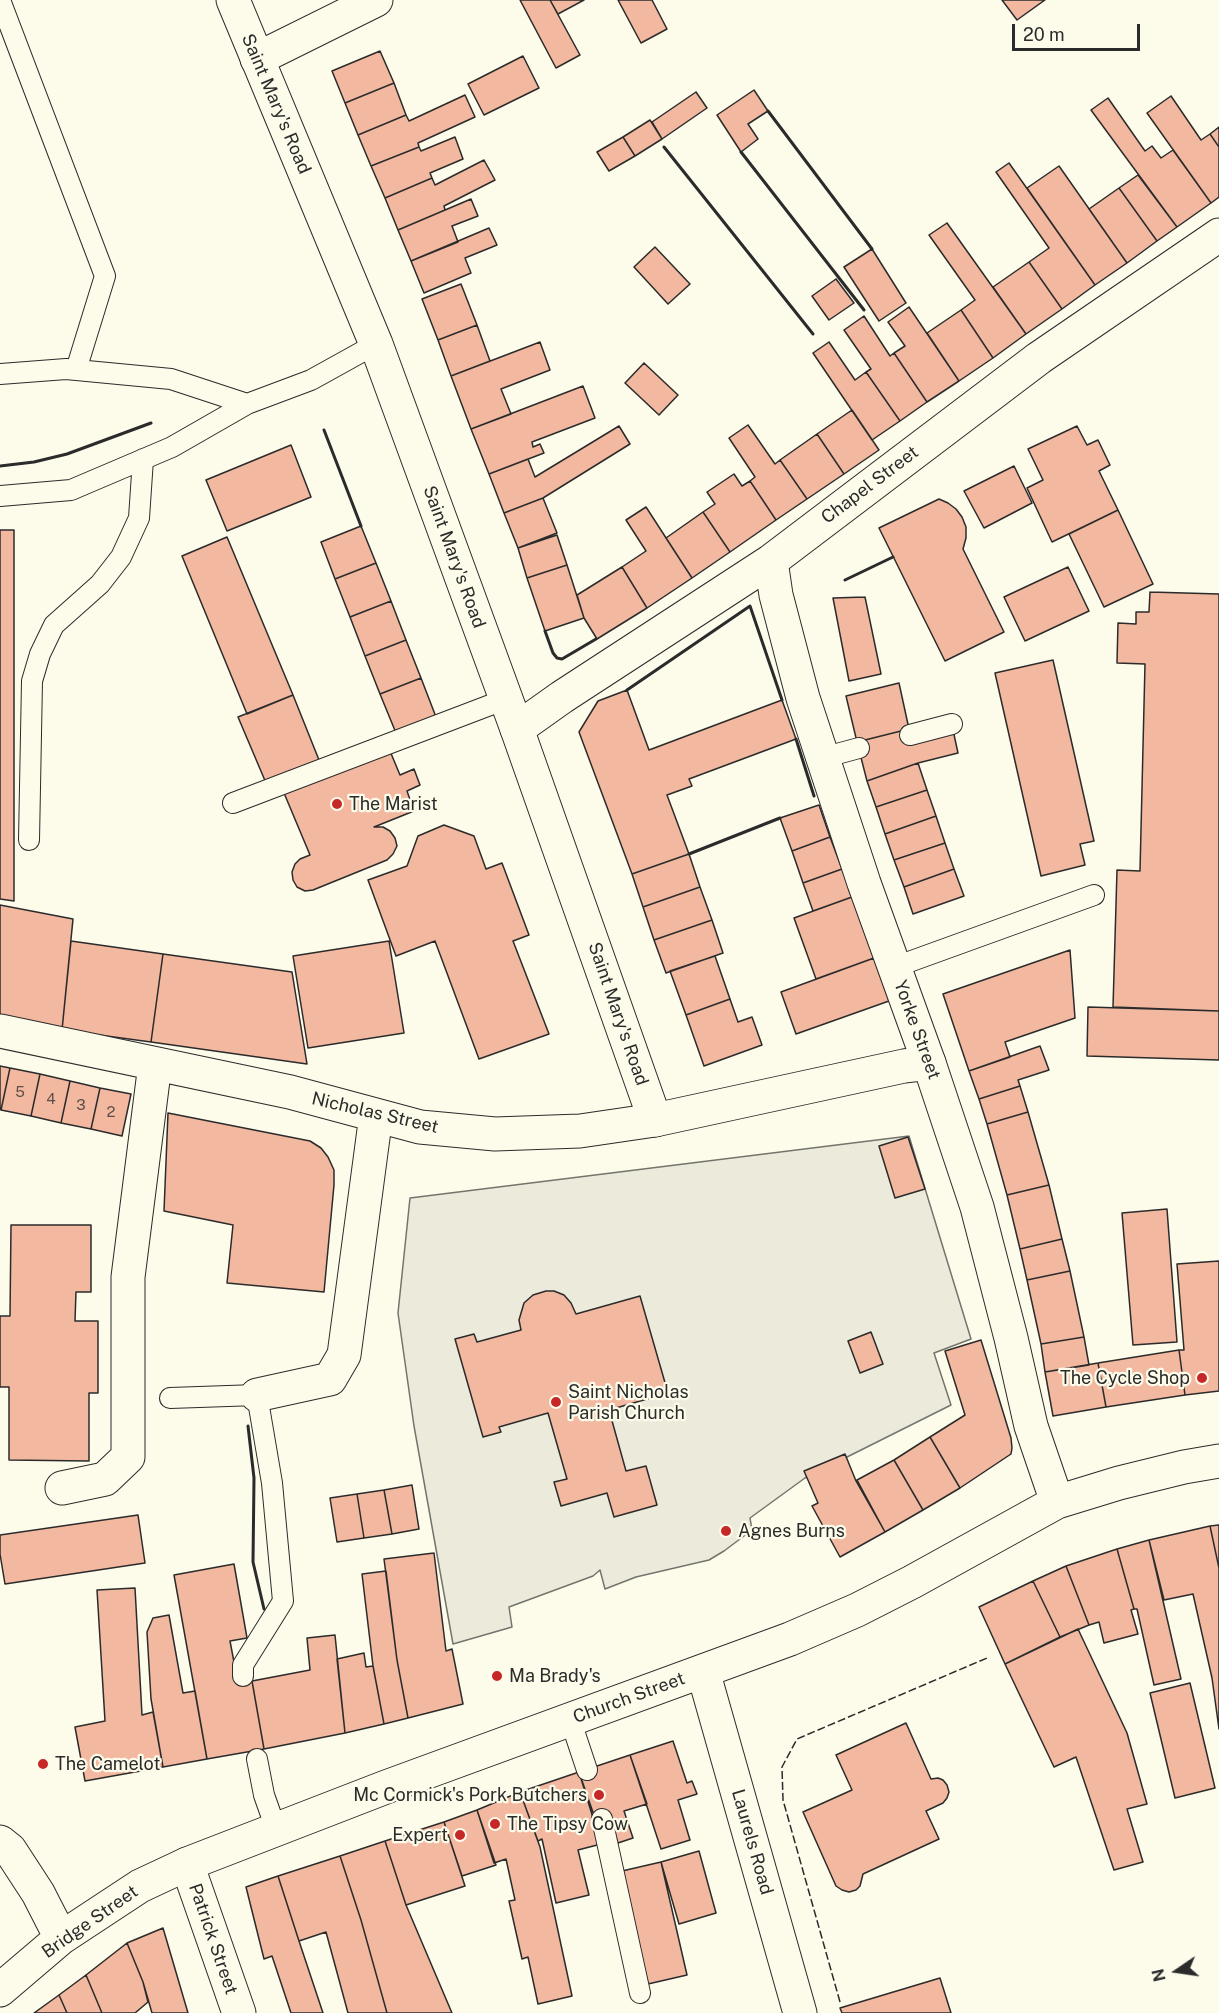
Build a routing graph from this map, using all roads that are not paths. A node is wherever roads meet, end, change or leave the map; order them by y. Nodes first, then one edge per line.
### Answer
1 (0, 0) edge
2 (233, 0) edge
3 (376, 0) edge
4 (257, 59) junction
5 (1219, 235) edge
6 (376, 344) junction
7 (76, 370) junction
8 (0, 374) edge
9 (247, 404) junction
10 (144, 459) junction
11 (0, 496) edge
12 (771, 561) junction
13 (512, 714) junction
14 (952, 724) dead end
15 (910, 735) dead end
16 (858, 748) dead end
17 (822, 758) junction
18 (233, 803) dead end
19 (28, 840) dead end
20 (1094, 895) dead end
21 (894, 967) junction
22 (0, 1031) edge
23 (929, 1063) junction
24 (155, 1064) junction
25 (376, 1115) junction
26 (655, 1120) junction
27 (257, 1395) junction
28 (170, 1398) dead end
29 (1219, 1461) edge
30 (62, 1488) dead end
31 (1057, 1502) junction
32 (703, 1671) junction
33 (243, 1676) dead end
34 (570, 1719) junction
35 (257, 1759) dead end
36 (586, 1770) dead end
37 (602, 1819) dead end
38 (276, 1829) junction
39 (0, 1842) edge
40 (187, 1864) junction
41 (61, 1938) junction
42 (0, 1990) edge
43 (640, 1993) dead end
44 (239, 2013) edge
45 (800, 2013) edge

1 - 7 lane
2 - 4 street, Saint Mary's Road
3 - 4 street
4 - 6 street, Saint Mary's Road
5 - 12 street, Chapel Street
6 - 9 lane
6 - 13 street, Saint Mary's Road
7 - 8 lane
7 - 9 lane
9 - 10 lane
10 - 11 lane
10 - 19 lane
12 - 13 street, Chapel Street
12 - 17 street, Yorke Street
13 - 18 lane
13 - 26 street, Saint Mary's Road
14 - 15 lane
16 - 17 lane
17 - 21 street, Yorke Street
20 - 21 lane
21 - 23 street, Yorke Street
22 - 24 street, Nicholas Street
23 - 26 street, Nicholas Street
23 - 31 street, Yorke Street
24 - 25 street, Nicholas Street
24 - 30 street
25 - 26 street, Nicholas Street
25 - 27 street
27 - 28 lane
27 - 33 lane
29 - 31 street, Church Street
31 - 32 street, Church Street
32 - 34 street, Church Street
32 - 45 street, Laurels Road
34 - 36 lane
34 - 38 street, Church Street
35 - 38 lane
37 - 43 lane
38 - 40 street, Church Street
39 - 41 street
40 - 41 street, Bridge Street
40 - 44 street, Patrick Street
41 - 42 street, Bridge Street

